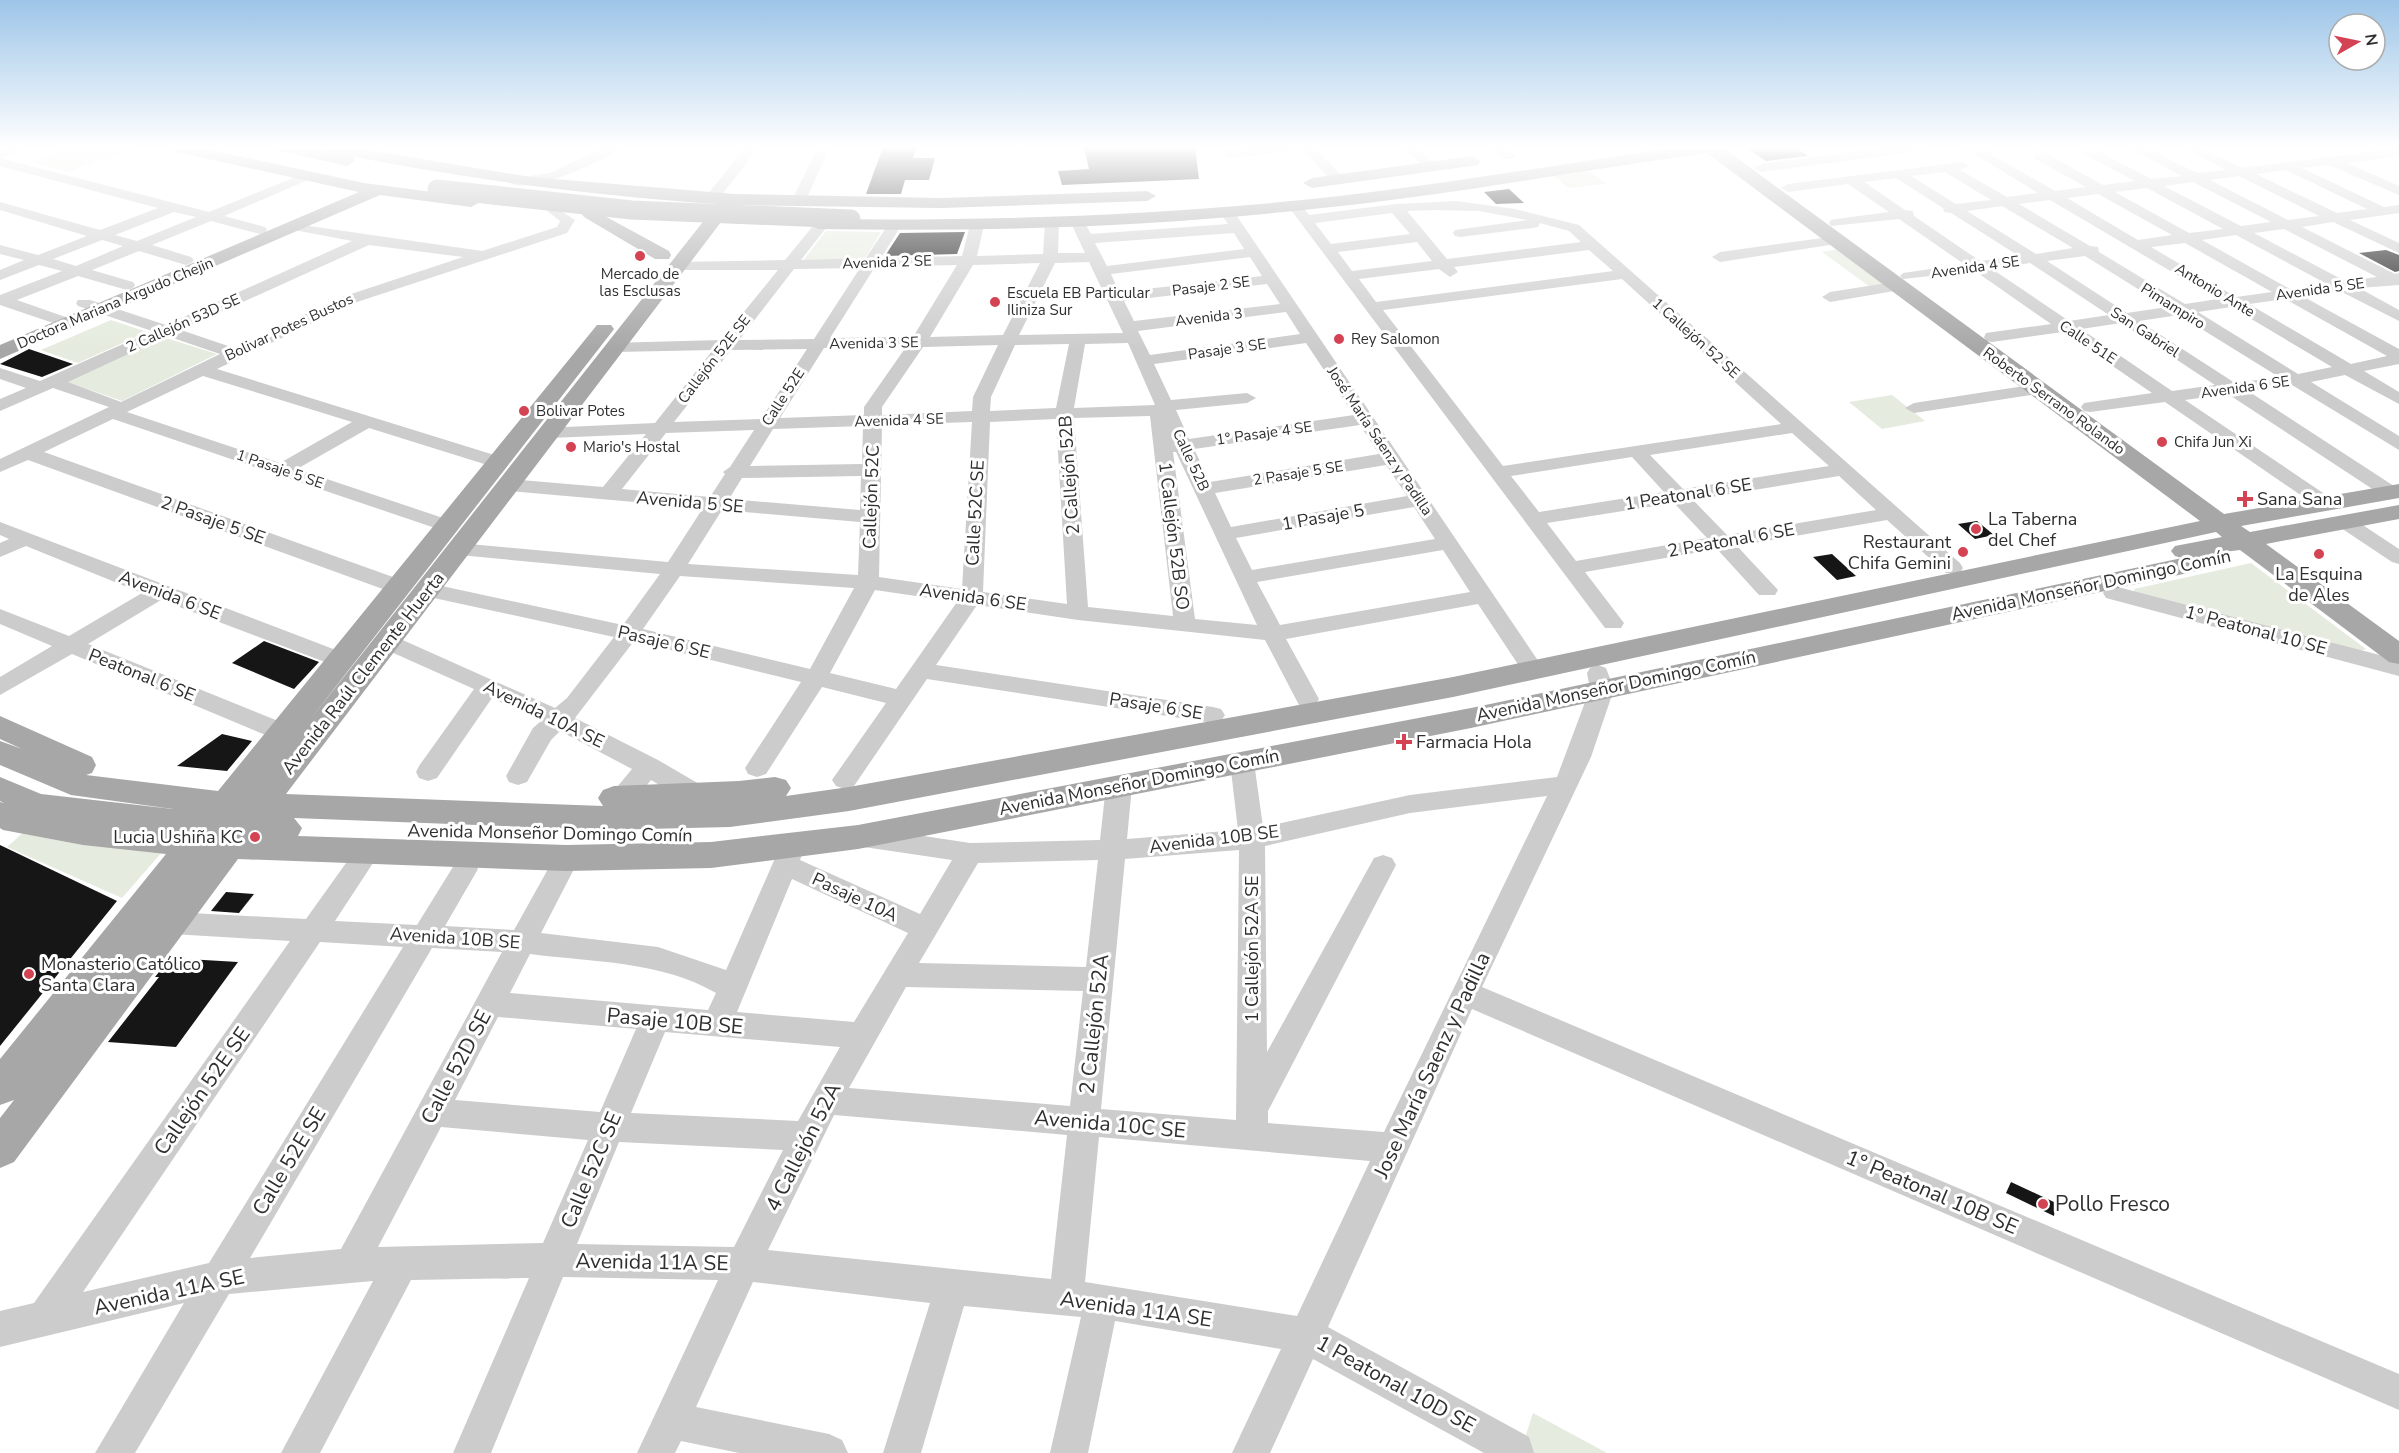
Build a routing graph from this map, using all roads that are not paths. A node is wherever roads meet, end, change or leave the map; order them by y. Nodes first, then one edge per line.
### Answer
1 (31, 215) edge
2 (153, 215) edge
3 (202, 215) edge
4 (215, 215) edge
5 (299, 215) edge
6 (307, 215) edge
7 (328, 215) edge
8 (560, 215) edge
9 (608, 215) edge
10 (617, 215) edge
11 (671, 215) edge
12 (695, 215) edge
13 (706, 215) edge
14 (731, 215) edge
15 (877, 215) edge
16 (1042, 215) edge
17 (1161, 215) edge
18 (1184, 215) edge
19 (1229, 215) edge
20 (1300, 215) edge
21 (1402, 215) edge
22 (1518, 215) edge
23 (1814, 215) edge
24 (1902, 215) joint
25 (1965, 215) edge
26 (2027, 215) edge
27 (2087, 215) edge
28 (2145, 215) edge
29 (2207, 215) edge
30 (2269, 215) edge
31 (2328, 215) edge
32 (2356, 215) edge
33 (210, 217) junction
34 (1151, 217) junction
35 (665, 218) junction
36 (2335, 218) junction
37 (294, 221) junction
38 (1077, 221) junction
39 (1553, 222) junction
40 (1052, 223) junction
41 (700, 224) junction
42 (822, 224) junction
43 (2287, 224) junction
44 (976, 225) junction
45 (894, 226) junction
46 (1238, 228) junction
47 (260, 230) junction
48 (1836, 231) junction
49 (2238, 231) junction
50 (1460, 233) dead end
51 (103, 235) junction
52 (1421, 237) junction
53 (2187, 238) junction
54 (1086, 239) junction
55 (367, 240) junction
56 (2138, 244) junction
57 (141, 245) junction
58 (1592, 245) junction
59 (0, 249) edge
60 (1326, 249) junction
61 (2399, 249) edge
62 (2088, 251) junction
63 (1254, 252) junction
64 (486, 256) junction
65 (1720, 256) dead end
66 (1050, 258) junction
67 (2034, 258) junction
68 (186, 260) junction
69 (968, 260) junction
70 (37, 261) junction
71 (870, 263) junction
72 (1443, 263) junction
73 (1098, 264) junction
74 (789, 265) junction
75 (1977, 266) junction
76 (77, 271) junction
77 (1624, 274) junction
78 (0, 275) edge
79 (1347, 276) junction
80 (1272, 279) junction
81 (2397, 279) edge
82 (1904, 281) junction
83 (127, 285) junction
84 (2342, 286) junction
85 (1470, 294) junction
86 (2288, 294) junction
87 (1113, 297) junction
88 (1830, 297) dead end
89 (1, 301) edge
90 (2235, 302) junction
91 (92, 306) junction
92 (1291, 307) junction
93 (1371, 307) junction
94 (2179, 310) junction
95 (2399, 316) edge
96 (2124, 318) junction
97 (60, 320) junction
98 (2066, 326) junction
99 (165, 331) junction
100 (1130, 333) junction
101 (1311, 337) junction
102 (1992, 337) junction
103 (0, 339) edge
104 (1078, 339) junction
105 (1008, 340) junction
106 (918, 342) junction
107 (818, 344) junction
108 (725, 345) junction
109 (615, 347) junction
110 (0, 353) edge
111 (233, 353) junction
112 (2399, 358) edge
113 (1143, 361) junction
114 (200, 369) junction
115 (2352, 370) junction
116 (0, 374) edge
117 (2294, 380) junction
118 (46, 385) junction
119 (2037, 389) junction
120 (2232, 389) junction
121 (1247, 398) dead end
122 (2172, 398) junction
123 (2399, 399) edge
124 (0, 406) edge
125 (2090, 407) junction
126 (112, 408) junction
127 (1163, 408) junction
128 (1914, 408) dead end
129 (1065, 413) junction
130 (980, 416) junction
131 (1365, 419) junction
132 (874, 420) junction
133 (368, 421) junction
134 (765, 424) junction
135 (1796, 427) junction
136 (658, 429) junction
137 (549, 432) junction
138 (2399, 444) edge
139 (1183, 445) junction
140 (1163, 448) junction
141 (1636, 452) junction
142 (28, 453) junction
143 (1392, 458) junction
144 (0, 466) edge
145 (282, 470) junction
146 (872, 470) junction
147 (1842, 470) junction
148 (733, 472) junction
149 (1498, 472) junction
150 (503, 474) junction
151 (1204, 489) junction
152 (607, 495) junction
153 (1678, 496) junction
154 (2396, 498) edge
155 (1420, 501) junction
156 (2325, 503) junction
157 (714, 505) junction
158 (1891, 513) junction
159 (870, 517) junction
160 (1533, 519) junction
161 (2345, 522) junction
162 (0, 528) edge
163 (2243, 530) junction
164 (1226, 534) junction
165 (453, 537) junction
166 (26, 538) junction
167 (1722, 542) junction
168 (1449, 543) junction
169 (0, 551) edge
170 (2399, 558) edge
171 (1571, 568) junction
172 (1953, 568) junction
173 (674, 569) junction
174 (1247, 577) junction
175 (868, 582) junction
176 (399, 588) junction
177 (428, 590) junction
178 (1767, 590) dead end
179 (1874, 591) junction
180 (159, 592) junction
181 (2114, 593) dead end
182 (972, 596) junction
183 (1484, 596) junction
184 (1078, 613) junction
185 (0, 616) edge
186 (1613, 623) dead end
187 (1185, 626) junction
188 (629, 633) junction
189 (1272, 634) junction
190 (2399, 634) edge
191 (388, 642) junction
192 (70, 645) junction
193 (2399, 655) edge
194 (341, 660) junction
195 (1530, 664) junction
196 (2399, 668) edge
197 (920, 670) junction
198 (816, 678) junction
199 (1600, 681) junction
200 (488, 686) junction
201 (0, 687) edge
202 (900, 698) junction
203 (1307, 699) junction
204 (1213, 715) junction
205 (557, 721) junction
206 (0, 726) edge
207 (284, 733) junction
208 (0, 752) edge
209 (1242, 762) junction
210 (649, 766) junction
211 (757, 768) dead end
212 (428, 772) dead end
213 (518, 776) dead end
214 (845, 780) junction
215 (1566, 785) junction
216 (1119, 786) junction
217 (0, 788) edge
218 (953, 789) junction
219 (697, 795) junction
220 (621, 798) junction
221 (562, 807) junction
222 (236, 815) junction
223 (5, 822) edge
224 (858, 837) junction
225 (1252, 838) junction
226 (659, 848) junction
227 (1112, 850) junction
228 (970, 853) junction
229 (788, 856) junction
230 (360, 863) dead end
231 (1383, 865) dead end
232 (561, 868) dead end
233 (465, 869) dead end
234 (172, 923) junction
235 (314, 929) junction
236 (926, 929) junction
237 (424, 937) junction
238 (522, 942) junction
239 (899, 975) junction
240 (1099, 979) junction
241 (732, 988) junction
242 (1465, 993) junction
243 (489, 1004) junction
244 (655, 1019) junction
245 (717, 1024) junction
246 (862, 1036) junction
247 (0, 1088) edge
248 (826, 1100) junction
249 (432, 1112) junction
250 (1084, 1121) junction
251 (1252, 1123) junction
252 (609, 1126) junction
253 (807, 1136) junction
254 (1394, 1148) junction
255 (0, 1149) edge
256 (553, 1260) junction
257 (402, 1263) junction
258 (743, 1263) junction
259 (351, 1265) junction
260 (219, 1278) junction
261 (952, 1288) junction
262 (1066, 1298) junction
263 (1102, 1301) junction
264 (44, 1319) junction
265 (0, 1329) edge
266 (1306, 1335) junction
267 (2399, 1392) edge
268 (671, 1420) junction
269 (766, 1447) edge
270 (1516, 1450) dead end
271 (114, 1453) edge
272 (300, 1453) edge
273 (472, 1453) edge
274 (656, 1453) edge
275 (829, 1453) edge
276 (902, 1453) edge
277 (1069, 1453) edge
278 (1251, 1453) edge

1 - 51 street
2 - 51 street
3 - 33 street
4 - 33 street
5 - 37 main road
6 - 37 main road, Doctora Mariana Argudo Chejin
7 - 37 main road
8 - 64 street, Bolivar Potes Bustos
9 - 41 main road
10 - 35 main road
11 - 35 main road
12 - 41 main road
13 - 41 street
14 - 41 main road
15 - 16 main road
17 - 34 main road
18 - 34 main road
19 - 46 street, José María Sáenz y Padilla
20 - 60 street
21 - 52 street
22 - 39 street, 1 Callejón 52 SE
23 - 48 main road, Roberto Serrano Rolando
24 - 48 street
24 - 75 street, Calle 51E
25 - 67 street, San Gabriel
26 - 62 street, Pimampiro
27 - 56 street, Antonio Ante
28 - 53 street
29 - 49 street
30 - 43 street
31 - 36 street
32 - 36 street, Avenida 4 SE
33 - 47 street
33 - 57 street
34 - 38 main road
35 - 41 main road
36 - 43 street, Avenida 4 SE
36 - 61 street
37 - 47 main road, Doctora Mariana Argudo Chejin
37 - 55 street
37 - 91 main road, Doctora Mariana Argudo Chejin
38 - 40 main road
38 - 54 street, Calle 52B
39 - 50 street
39 - 58 street, 1 Callejón 52 SE
40 - 44 main road
40 - 66 street, Calle 52C SE
41 - 42 main road
41 - 74 street, Avenida 2 SE
41 - 109 main road, Avenida Raúl Clemente Huerta
41 - 150 main road, Avenida Raúl Clemente Huerta
42 - 45 main road
42 - 74 street, Callejón 52E SE
43 - 49 street, Avenida 4 SE
43 - 81 street
44 - 45 main road
44 - 69 street, Callejón 52C
45 - 71 street, Calle 52E
46 - 54 street
46 - 63 street, José María Sáenz y Padilla
47 - 68 main road, Doctora Mariana Argudo Chejin
48 - 65 street
48 - 82 main road, Roberto Serrano Rolando
49 - 53 street, Avenida 4 SE
49 - 84 street
51 - 57 street
51 - 70 street
52 - 60 street
52 - 72 street
53 - 56 street, Avenida 4 SE
53 - 86 street
54 - 73 street, Calle 52B
55 - 64 street
55 - 99 street, 2 Callejón 53D SE
56 - 62 street, Avenida 4 SE
56 - 90 street, Antonio Ante
57 - 68 street
57 - 76 street
58 - 72 street
58 - 77 street, 1 Callejón 52 SE
59 - 70 street
60 - 79 street
62 - 67 street, Avenida 4 SE
62 - 94 street, Pimampiro
63 - 73 street, Avenida 2 SE
63 - 80 street, José María Sáenz y Padilla
64 - 111 street, Bolivar Potes Bustos
66 - 69 street, Avenida 2 SE
66 - 73 street, Avenida 2 SE
66 - 105 street, Calle 52C SE
67 - 75 street, Avenida 4 SE
67 - 96 street, San Gabriel
68 - 83 main road, Doctora Mariana Argudo Chejin
69 - 71 street, Avenida 2 SE
69 - 106 street, Callejón 52C
70 - 76 street
70 - 78 street
71 - 74 street, Avenida 2 SE
71 - 107 street, Calle 52E
72 - 79 street
72 - 85 street
73 - 87 street, Calle 52B
74 - 108 street, Callejón 52E SE
75 - 82 street, Avenida 4 SE
75 - 98 street, Calle 51E
76 - 83 street
76 - 89 street
77 - 85 street
77 - 135 street, 1 Callejón 52 SE
79 - 93 street
80 - 87 street, Pasaje 2 SE
80 - 92 street, José María Sáenz y Padilla
81 - 84 street, Avenida 5 SE
82 - 88 street, Avenida 4 SE
82 - 102 main road, Roberto Serrano Rolando
82 - 119 main road, Roberto Serrano Rolando
83 - 91 main road, Doctora Mariana Argudo Chejin
84 - 86 street, Avenida 5 SE
84 - 95 street
85 - 93 street
86 - 90 street, Avenida 5 SE
86 - 112 street
87 - 100 street, Calle 52B
89 - 97 street
90 - 94 street, Avenida 5 SE
90 - 115 street, Antonio Ante
91 - 97 main road, Doctora Mariana Argudo Chejin
91 - 99 street
92 - 100 street, Avenida 3
92 - 101 street, José María Sáenz y Padilla
93 - 149 street
94 - 96 street, Avenida 5 SE
94 - 117 street, Pimampiro
96 - 98 street, Avenida 5 SE
96 - 120 street, San Gabriel
97 - 103 main road, Doctora Mariana Argudo Chejin
97 - 110 main road, Doctora Mariana Argudo Chejin
98 - 102 street, Avenida 5 SE
98 - 122 street, Calle 51E
99 - 111 street
99 - 118 street, 2 Callejón 53D SE
100 - 104 street, Avenida 3 SE
100 - 113 street, Calle 52B
101 - 113 street, Pasaje 3 SE
101 - 131 street, José María Sáenz y Padilla
102 - 125 main road, Roberto Serrano Rolando
104 - 105 street, Avenida 3 SE
104 - 129 street, 2 Callejón 52B
105 - 106 street, Avenida 3 SE
105 - 130 street, Calle 52C SE
106 - 107 street, Avenida 3 SE
106 - 132 street, Callejón 52C
107 - 108 street, Avenida 3 SE
107 - 134 street, Calle 52E
108 - 109 street, Avenida 3 SE
108 - 136 street, Callejón 52E SE
109 - 137 main road, Avenida Raúl Clemente Huerta
111 - 114 street, Bolivar Potes Bustos
112 - 115 street, Avenida 6 SE
113 - 127 street, Calle 52B
114 - 126 street, Bolivar Potes Bustos
114 - 133 street, Avenida 5 SE
115 - 117 street, Avenida 6 SE
115 - 123 street, Antonio Ante
116 - 118 street, 1 Pasaje 5 SE
117 - 120 street, Avenida 6 SE
117 - 138 street, Pimampiro
118 - 124 street, 2 Callejón 53D SE
118 - 126 street, 1 Pasaje 5 SE
119 - 128 street
119 - 163 main road, Roberto Serrano Rolando
120 - 122 street, Avenida 6 SE
120 - 154 street, San Gabriel
121 - 127 street, Avenida 4 SE
122 - 125 street, Avenida 6 SE
122 - 156 street, Calle 51E
125 - 163 main road, Roberto Serrano Rolando
126 - 142 street, Bolivar Potes Bustos
126 - 145 street, 1 Pasaje 5 SE
127 - 129 street, Avenida 4 SE
127 - 139 street, Calle 52B
127 - 140 street, 1 Callejón 52B SO
129 - 130 street, Avenida 4 SE
129 - 184 street, 2 Callejón 52B
130 - 132 street, Avenida 4 SE
130 - 182 street, Calle 52C SE
131 - 139 street, 1° Pasaje 4 SE
131 - 143 street, José María Sáenz y Padilla
132 - 134 street, Avenida 4 SE
132 - 146 street, Callejón 52C
133 - 145 street
133 - 150 street, Avenida 5 SE
134 - 136 street, Avenida 4 SE
134 - 148 street, Calle 52E
135 - 141 street
135 - 147 street, 1 Callejón 52 SE
136 - 137 street, Avenida 4 SE
136 - 152 street, Callejón 52E SE
137 - 150 main road, Avenida Raúl Clemente Huerta
139 - 140 street, 1° Pasaje 4 SE
139 - 151 street, Calle 52B
140 - 187 street, 1 Callejón 52B SO
141 - 149 street
141 - 153 street
142 - 144 street, Bolivar Potes Bustos
142 - 176 street, 2 Pasaje 5 SE
143 - 151 street, 2 Pasaje 5 SE
143 - 155 street, José María Sáenz y Padilla
145 - 165 street, 1 Pasaje 5 SE
146 - 148 street
146 - 159 street, Callejón 52C
147 - 153 street, 1 Peatonal 6 SE
147 - 158 street, 1 Callejón 52 SE
148 - 157 street, Calle 52E
149 - 160 street
150 - 152 street, Avenida 5 SE
150 - 165 main road, Avenida Raúl Clemente Huerta
151 - 164 street, Calle 52B
152 - 157 street, Avenida 5 SE
153 - 160 street, 1 Peatonal 6 SE
153 - 167 street
154 - 156 main road
154 - 161 main road
155 - 164 street, 1 Pasaje 5
155 - 168 street, José María Sáenz y Padilla
156 - 163 main road
157 - 159 street, Avenida 5 SE
157 - 173 street, Calle 52E
158 - 167 street, 2 Peatonal 6 SE
158 - 172 street, 1 Callejón 52 SE
159 - 175 street, Callejón 52C
160 - 171 street
161 - 163 main road
161 - 170 street
162 - 166 street, Avenida 6 SE
163 - 172 main road, Avenida Monseñor Domingo Comín
163 - 179 main road, Avenida Monseñor Domingo Comín
163 - 190 main road, Roberto Serrano Rolando
163 - 193 main road, Roberto Serrano Rolando
163 - 199 main road, Avenida Monseñor Domingo Comín
164 - 174 street, Calle 52B
165 - 173 street, Avenida 6 SE
165 - 176 main road, Avenida Raúl Clemente Huerta
165 - 177 main road, Avenida Raúl Clemente Huerta
166 - 169 street
166 - 180 street, Avenida 6 SE
167 - 171 street, 2 Peatonal 6 SE
167 - 178 street
168 - 174 street
168 - 183 street, José María Sáenz y Padilla
171 - 186 street
172 - 179 main road, Avenida Monseñor Domingo Comín
173 - 175 street, Avenida 6 SE
173 - 188 street, Calle 52E
174 - 189 street, Calle 52B
175 - 182 street, Avenida 6 SE
175 - 198 street, Callejón 52C
176 - 194 main road, Avenida Raúl Clemente Huerta
177 - 188 street, Pasaje 6 SE
177 - 191 main road, Avenida Raúl Clemente Huerta
179 - 195 main road, Avenida Monseñor Domingo Comín
180 - 192 street
180 - 194 street, Avenida 6 SE
181 - 196 street, 1° Peatonal 10 SE
182 - 184 street, Avenida 6 SE
182 - 197 street
183 - 189 street, Avenida 6 SE
183 - 195 street, José María Sáenz y Padilla
184 - 187 street, Avenida 6 SE
185 - 192 street, Peatonal 6 SE
187 - 189 street, Avenida 6 SE
188 - 198 street, Pasaje 6 SE
188 - 205 street, Calle 52E
189 - 203 street, Calle 52B
191 - 200 street, Avenida 10A SE
191 - 222 main road, Avenida Raúl Clemente Huerta
192 - 201 street
192 - 207 street, Peatonal 6 SE
194 - 207 main road, Avenida Raúl Clemente Huerta
195 - 203 main road, Avenida Monseñor Domingo Comín
195 - 218 main road, Avenida Monseñor Domingo Comín
197 - 202 street
197 - 204 street, Pasaje 6 SE
198 - 202 street, Pasaje 6 SE
198 - 211 street, Callejón 52C
199 - 209 main road, Avenida Monseñor Domingo Comín
199 - 215 street, Jose María Saenz y Padilla
199 - 218 main road, Avenida Monseñor Domingo Comín
200 - 205 street, Avenida 10A SE
200 - 212 street
202 - 214 street
203 - 204 main road, Avenida Monseñor Domingo Comín
204 - 218 main road, Avenida Monseñor Domingo Comín
205 - 210 street, Avenida 10A SE
205 - 213 street, Calle 52E
206 - 222 main road, Avenida Monseñor Domingo Comín
207 - 222 main road, Avenida Raúl Clemente Huerta
208 - 222 main road, Avenida Monseñor Domingo Comín
209 - 216 main road, Avenida Monseñor Domingo Comín
209 - 225 street, 1 Callejón 52A SE
210 - 219 street, Avenida 10A SE
210 - 220 street
214 - 218 main road, Avenida Monseñor Domingo Comín
214 - 219 main road, Avenida Monseñor Domingo Comín
215 - 225 street, Avenida 10B SE
215 - 242 street, Jose María Saenz y Padilla
216 - 218 main road, Avenida Monseñor Domingo Comín
216 - 227 street, 2 Callejón 52A
217 - 222 main road, Avenida Monseñor Domingo Comín
218 - 221 main road, Avenida Monseñor Domingo Comín
218 - 224 main road, Avenida Monseñor Domingo Comín
218 - 226 main road, Avenida Monseñor Domingo Comín
219 - 220 main road, Avenida Monseñor Domingo Comín
220 - 221 main road, Avenida Monseñor Domingo Comín
221 - 222 main road, Avenida Monseñor Domingo Comín
222 - 223 main road, Avenida Monseñor Domingo Comín
222 - 226 main road, Avenida Monseñor Domingo Comín
222 - 234 main road, Avenida Raúl Clemente Huerta
222 - 247 main road, Avenida Raúl Clemente Huerta
224 - 228 street, Avenida 10B SE
224 - 229 main road, Avenida Monseñor Domingo Comín
225 - 227 street, Avenida 10B SE
225 - 251 street, 1 Callejón 52A SE
226 - 229 main road, Avenida Monseñor Domingo Comín
227 - 228 street, Avenida 10B SE
227 - 240 street, 2 Callejón 52A
228 - 236 street, 4 Callejón 52A
229 - 236 street, Pasaje 10A
229 - 241 street
230 - 235 street, Callejón 52E SE
231 - 251 street
232 - 238 street, Calle 52D SE
233 - 237 street, Calle 52E SE
234 - 235 street, Avenida 10B SE
234 - 255 main road, Avenida Raúl Clemente Huerta
235 - 237 street, Avenida 10B SE
235 - 264 street, Callejón 52E SE
236 - 239 street, 4 Callejón 52A
237 - 238 street, Avenida 10B SE
237 - 260 street, Calle 52E SE
238 - 241 street, Avenida 10B SE
238 - 243 street, Calle 52D SE
239 - 240 street
239 - 246 street, 4 Callejón 52A
240 - 250 street, 2 Callejón 52A
241 - 245 street
242 - 254 street, Jose María Saenz y Padilla
242 - 267 street, 1° Peatonal 10B SE
243 - 244 street, Pasaje 10B SE
243 - 249 street, Calle 52D SE
244 - 245 street, Pasaje 10B SE
244 - 252 street, Calle 52C SE
245 - 246 street, Pasaje 10B SE
246 - 248 street, 4 Callejón 52A
248 - 250 street, Avenida 10C SE
248 - 253 street, 4 Callejón 52A
249 - 252 street
249 - 259 street, Calle 52D SE
250 - 251 street, Avenida 10C SE
250 - 262 street, 2 Callejón 52A
251 - 254 street, Avenida 10C SE
252 - 253 street
252 - 256 street, Calle 52C SE
253 - 258 street, 4 Callejón 52A
254 - 266 street, Jose María Saenz y Padilla
256 - 257 street, Avenida 11A SE
256 - 258 street, Avenida 11A SE
256 - 273 street, Calle 52C SE
257 - 259 street, Avenida 11A SE
257 - 272 street
258 - 261 street, Avenida 11A SE
258 - 268 street, 4 Callejón 52A
259 - 260 street, Avenida 11A SE
260 - 264 street, Avenida 11A SE
260 - 271 street, Calle 52E SE
261 - 262 street, Avenida 11A SE
261 - 276 street
262 - 263 street, Avenida 11A SE
263 - 266 street, Avenida 11A SE
263 - 277 street
264 - 265 street, Avenida 11A SE
266 - 270 street, 1 Peatonal 10D SE
266 - 278 street, Jose María Saenz y Padilla
268 - 269 street
268 - 274 street, 4 Callejón 52A
269 - 275 street

